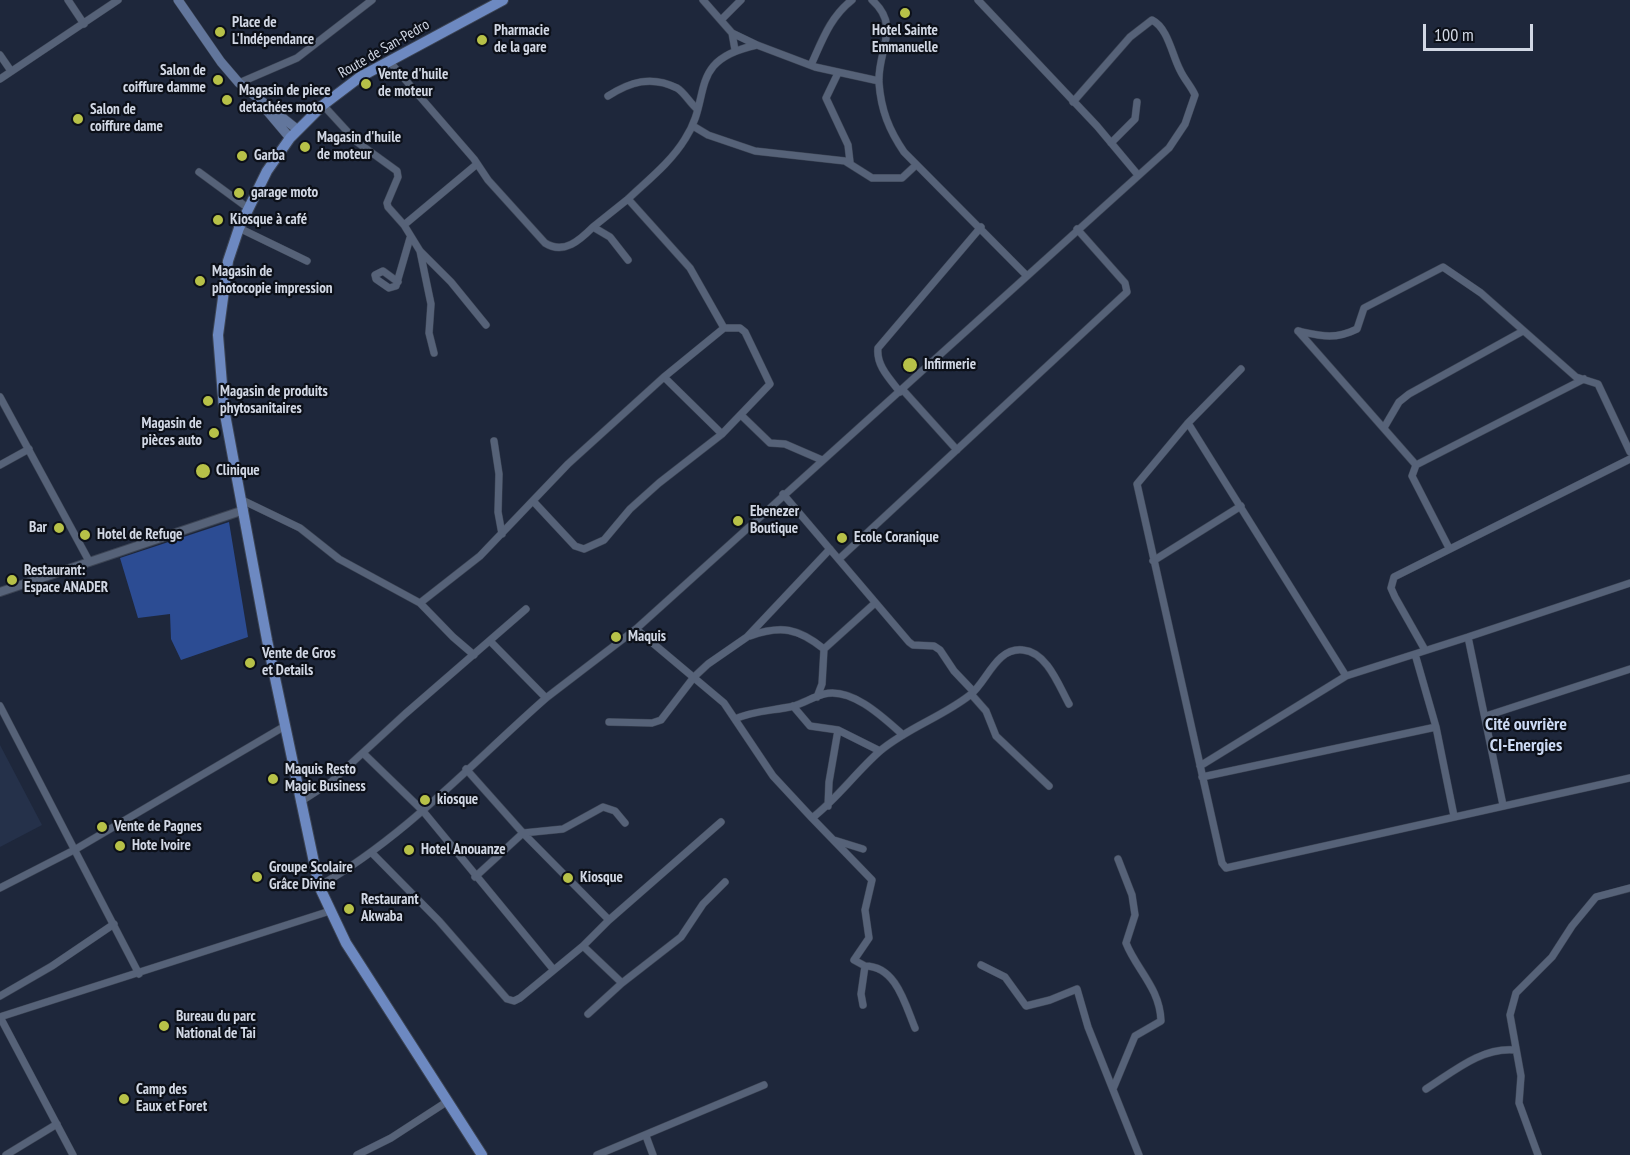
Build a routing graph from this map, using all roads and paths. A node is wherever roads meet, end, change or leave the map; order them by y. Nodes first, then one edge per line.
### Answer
1 (68, 0) edge
2 (118, 0) edge
3 (178, 0) edge
4 (372, 0) edge
5 (503, 0) edge
6 (703, 0) edge
7 (741, 0) edge
8 (852, 0) edge
9 (872, 0) edge
10 (886, 0) edge
11 (978, 0) edge
12 (884, 10) junction
13 (721, 20) junction
14 (84, 24) junction
15 (732, 33) junction
16 (757, 45) junction
17 (735, 50) junction
18 (0, 55) edge
19 (389, 61) junction
20 (811, 65) junction
21 (10, 71) junction
22 (838, 73) junction
23 (0, 79) edge
24 (879, 81) junction
25 (239, 83) junction
26 (608, 96) dead end
27 (1073, 102) junction
28 (1137, 102) dead end
29 (323, 105) junction
30 (697, 109) junction
31 (693, 126) junction
32 (294, 134) junction
33 (1111, 143) junction
34 (850, 162) junction
35 (477, 164) junction
36 (916, 165) junction
37 (199, 172) dead end
38 (1138, 175) junction
39 (628, 199) junction
40 (248, 208) junction
41 (404, 225) junction
42 (593, 227) junction
43 (981, 227) junction
44 (239, 228) junction
45 (1077, 229) junction
46 (410, 238) junction
47 (420, 251) junction
48 (628, 260) dead end
49 (306, 261) dead end
50 (1027, 276) junction
51 (398, 282) dead end
52 (486, 326) dead end
53 (724, 328) junction
54 (1524, 331) junction
55 (434, 353) dead end
56 (1240, 369) dead end
57 (664, 377) junction
58 (1584, 379) junction
59 (901, 390) junction
60 (0, 397) edge
61 (741, 415) junction
62 (1188, 423) junction
63 (1385, 426) junction
64 (722, 435) junction
65 (494, 441) dead end
66 (29, 449) junction
67 (957, 450) junction
68 (1630, 452) edge
69 (1630, 459) edge
70 (822, 460) junction
71 (0, 465) edge
72 (1416, 465) junction
73 (783, 494) junction
74 (533, 501) junction
75 (243, 505) junction
76 (1241, 507) junction
77 (502, 534) junction
78 (1449, 548) junction
79 (830, 549) junction
80 (839, 559) junction
81 (89, 561) junction
82 (1153, 561) junction
83 (1630, 584) edge
84 (0, 591) edge
85 (420, 603) junction
86 (875, 603) junction
87 (526, 609) dead end
88 (636, 629) junction
89 (747, 637) junction
90 (1468, 637) junction
91 (490, 641) junction
92 (824, 649) junction
93 (1425, 650) junction
94 (1415, 654) junction
95 (474, 655) junction
96 (1630, 669) edge
97 (1346, 676) junction
98 (694, 677) junction
99 (972, 693) junction
100 (817, 697) junction
101 (546, 698) junction
102 (1070, 704) dead end
103 (0, 706) edge
104 (793, 706) junction
105 (1486, 716) junction
106 (735, 719) junction
107 (609, 722) dead end
108 (285, 726) junction
109 (1436, 727) junction
110 (838, 730) junction
111 (903, 735) junction
112 (880, 751) junction
113 (363, 753) junction
114 (1200, 766) junction
115 (466, 769) junction
116 (1202, 777) junction
117 (1630, 778) edge
118 (1049, 786) dead end
119 (300, 802) junction
120 (1503, 805) junction
121 (828, 806) junction
122 (423, 811) junction
123 (1454, 816) junction
124 (812, 819) junction
125 (721, 822) dead end
126 (625, 823) dead end
127 (523, 833) junction
128 (834, 840) junction
129 (76, 849) junction
130 (863, 849) dead end
131 (372, 854) junction
132 (1118, 859) dead end
133 (475, 877) junction
134 (725, 882) dead end
135 (319, 886) junction
136 (0, 888) edge
137 (1630, 888) edge
138 (330, 911) junction
139 (609, 920) junction
140 (114, 924) junction
141 (584, 946) junction
142 (981, 965) dead end
143 (865, 966) junction
144 (553, 969) junction
145 (139, 974) junction
146 (622, 982) junction
147 (0, 996) edge
148 (864, 1005) dead end
149 (588, 1014) dead end
150 (0, 1017) edge
151 (915, 1028) dead end
152 (1515, 1050) junction
153 (764, 1085) dead end
154 (1113, 1089) junction
155 (1426, 1089) dead end
156 (448, 1101) junction
157 (57, 1124) junction
158 (646, 1136) junction
159 (6, 1155) edge
160 (73, 1155) edge
161 (357, 1155) edge
162 (482, 1155) edge
163 (597, 1155) edge
164 (653, 1155) edge
165 (1139, 1155) edge
166 (1538, 1155) edge

1 - 14 street
2 - 14 street
3 - 25 main road
4 - 25 street
5 - 19 main road, Route de San-Pedro
6 - 13 street
7 - 13 street
8 - 20 street
9 - 12 street
10 - 12 street
11 - 27 street
12 - 24 street
13 - 15 street
14 - 21 street
15 - 16 street
15 - 17 street
16 - 17 street
16 - 20 street
17 - 30 street
18 - 21 street
19 - 29 main road, Route de San-Pedro
19 - 35 street
20 - 22 street
21 - 23 street
22 - 24 street
22 - 34 street
24 - 36 street
25 - 32 main road
26 - 30 street
27 - 33 street
27 - 38 street
28 - 33 street
29 - 32 main road, Route de San-Pedro
29 - 41 street
30 - 31 street
31 - 34 street
31 - 39 street
32 - 40 main road, Route de San-Pedro
33 - 38 street
34 - 36 street
35 - 41 street
35 - 42 street
36 - 43 street
37 - 40 street
38 - 45 street
39 - 42 street
39 - 53 street
40 - 44 main road, Route de San-Pedro
41 - 46 street
42 - 48 street
43 - 50 street
43 - 59 street
44 - 49 street
44 - 75 main road, Route de San-Pedro
45 - 50 street
45 - 67 street
46 - 47 street
46 - 51 street
47 - 52 street
47 - 55 street
50 - 59 street
53 - 57 street
53 - 61 street
54 - 58 street
54 - 63 street
54 - 63 street
56 - 62 street
57 - 64 street
57 - 74 street
58 - 68 street
58 - 72 street
59 - 67 street
59 - 70 street
60 - 66 street
61 - 64 street
61 - 70 street
62 - 76 street
62 - 82 street
63 - 72 street
64 - 74 street
65 - 77 street
66 - 71 street
66 - 81 street
67 - 80 street
69 - 78 street
70 - 73 street
72 - 78 street
73 - 79 street
73 - 88 street
74 - 77 street
75 - 81 street
75 - 85 street
75 - 108 main road, Route de San-Pedro
76 - 82 street
76 - 97 street
77 - 85 street
78 - 93 street
79 - 80 street
79 - 89 street
80 - 86 street
81 - 84 street
82 - 114 street
83 - 90 street
85 - 95 street
86 - 92 street
86 - 99 street
87 - 91 street
88 - 98 street
88 - 101 street
89 - 92 street
89 - 98 street
90 - 93 street
90 - 105 street
91 - 95 street
91 - 101 street
92 - 100 street
93 - 94 street
94 - 97 street
94 - 109 street
95 - 113 street
96 - 105 street
97 - 114 street
98 - 106 street
98 - 107 street
99 - 102 street
99 - 111 street
99 - 118 street
100 - 104 street
100 - 111 street
101 - 115 street
103 - 129 street
104 - 106 street
104 - 110 street
105 - 120 street
106 - 124 street
108 - 119 main road, Route de San-Pedro
108 - 129 street
109 - 116 street
109 - 123 street
110 - 112 street
110 - 121 street
111 - 112 street
112 - 121 street
113 - 119 street
113 - 122 street
114 - 116 street
115 - 122 street
115 - 127 street
116 - 123 street
117 - 120 street
119 - 135 main road, Route de San-Pedro
120 - 123 street
121 - 124 street
122 - 131 street
122 - 133 street
124 - 128 street
125 - 139 street
126 - 127 street
127 - 133 street
127 - 139 street
128 - 130 street
128 - 143 street
129 - 136 street
129 - 140 street
131 - 135 street
131 - 144 street
132 - 154 street
133 - 144 street
134 - 146 street
135 - 138 main road, Route de San-Pedro
137 - 152 street
138 - 145 street
138 - 156 main road, Route de San-Pedro
139 - 141 street
140 - 145 street
140 - 147 street
141 - 144 street
141 - 146 street
142 - 154 street
143 - 148 street
143 - 151 street
145 - 150 street
146 - 149 street
150 - 157 street
152 - 155 street
152 - 166 street
153 - 158 street
154 - 165 street
156 - 161 street
156 - 162 main road, Route de San-Pedro
157 - 159 street
157 - 160 street
158 - 163 street
158 - 164 street

